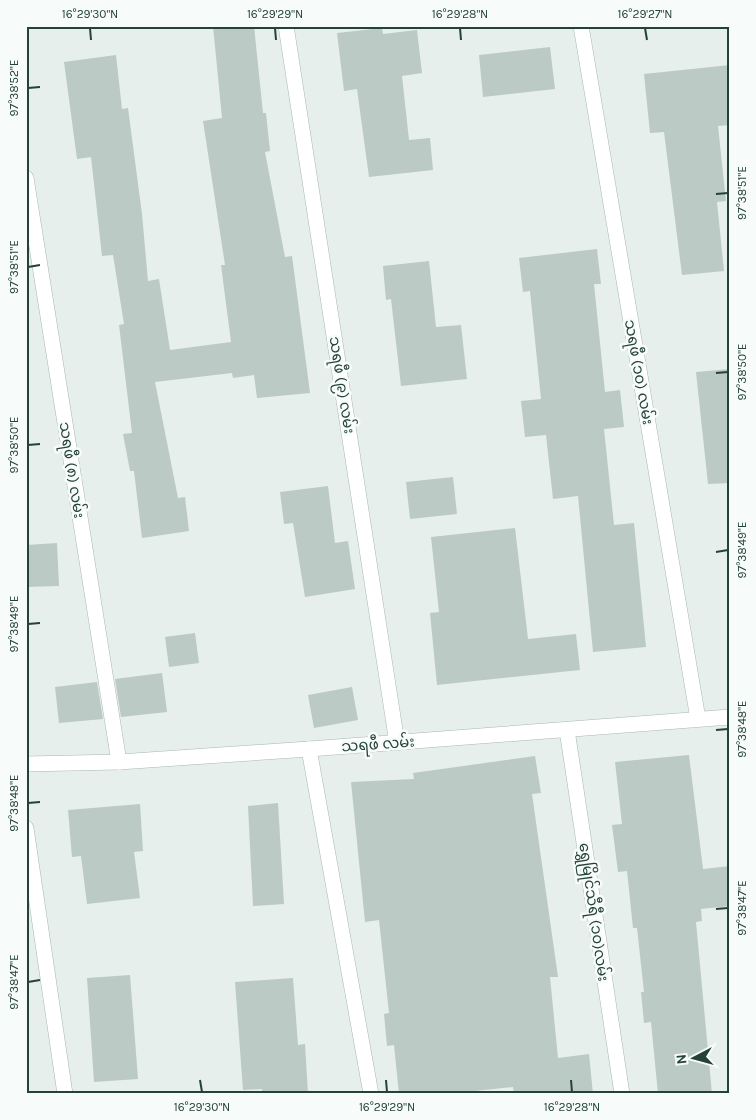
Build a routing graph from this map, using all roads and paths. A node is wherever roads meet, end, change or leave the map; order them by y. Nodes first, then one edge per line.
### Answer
1 (286, 26) edge
2 (580, 26) edge
3 (26, 178) edge
4 (730, 717) edge
5 (698, 719) junction
6 (567, 730) junction
7 (397, 743) junction
8 (309, 749) junction
9 (119, 762) junction
10 (26, 764) edge
11 (26, 828) edge
12 (65, 1094) edge
13 (371, 1094) edge
14 (622, 1094) edge

1 - 7 street, သရဖီ (၉) လမ်း
2 - 5 street, သရဖီ (၁၀) လမ်း
3 - 9 street, သရဖီ (၈) လမ်း
4 - 5 street, သရဖီ လမ်း
5 - 6 street, သရဖီ လမ်း
6 - 7 street, သရဖီ လမ်း
6 - 14 street, ရွှေမြိုင်သီရီ (၁၀)လမ်း
7 - 8 street, သရဖီ လမ်း
8 - 9 street, သရဖီ လမ်း
8 - 13 street
9 - 10 street, သရဖီ လမ်း
11 - 12 street

